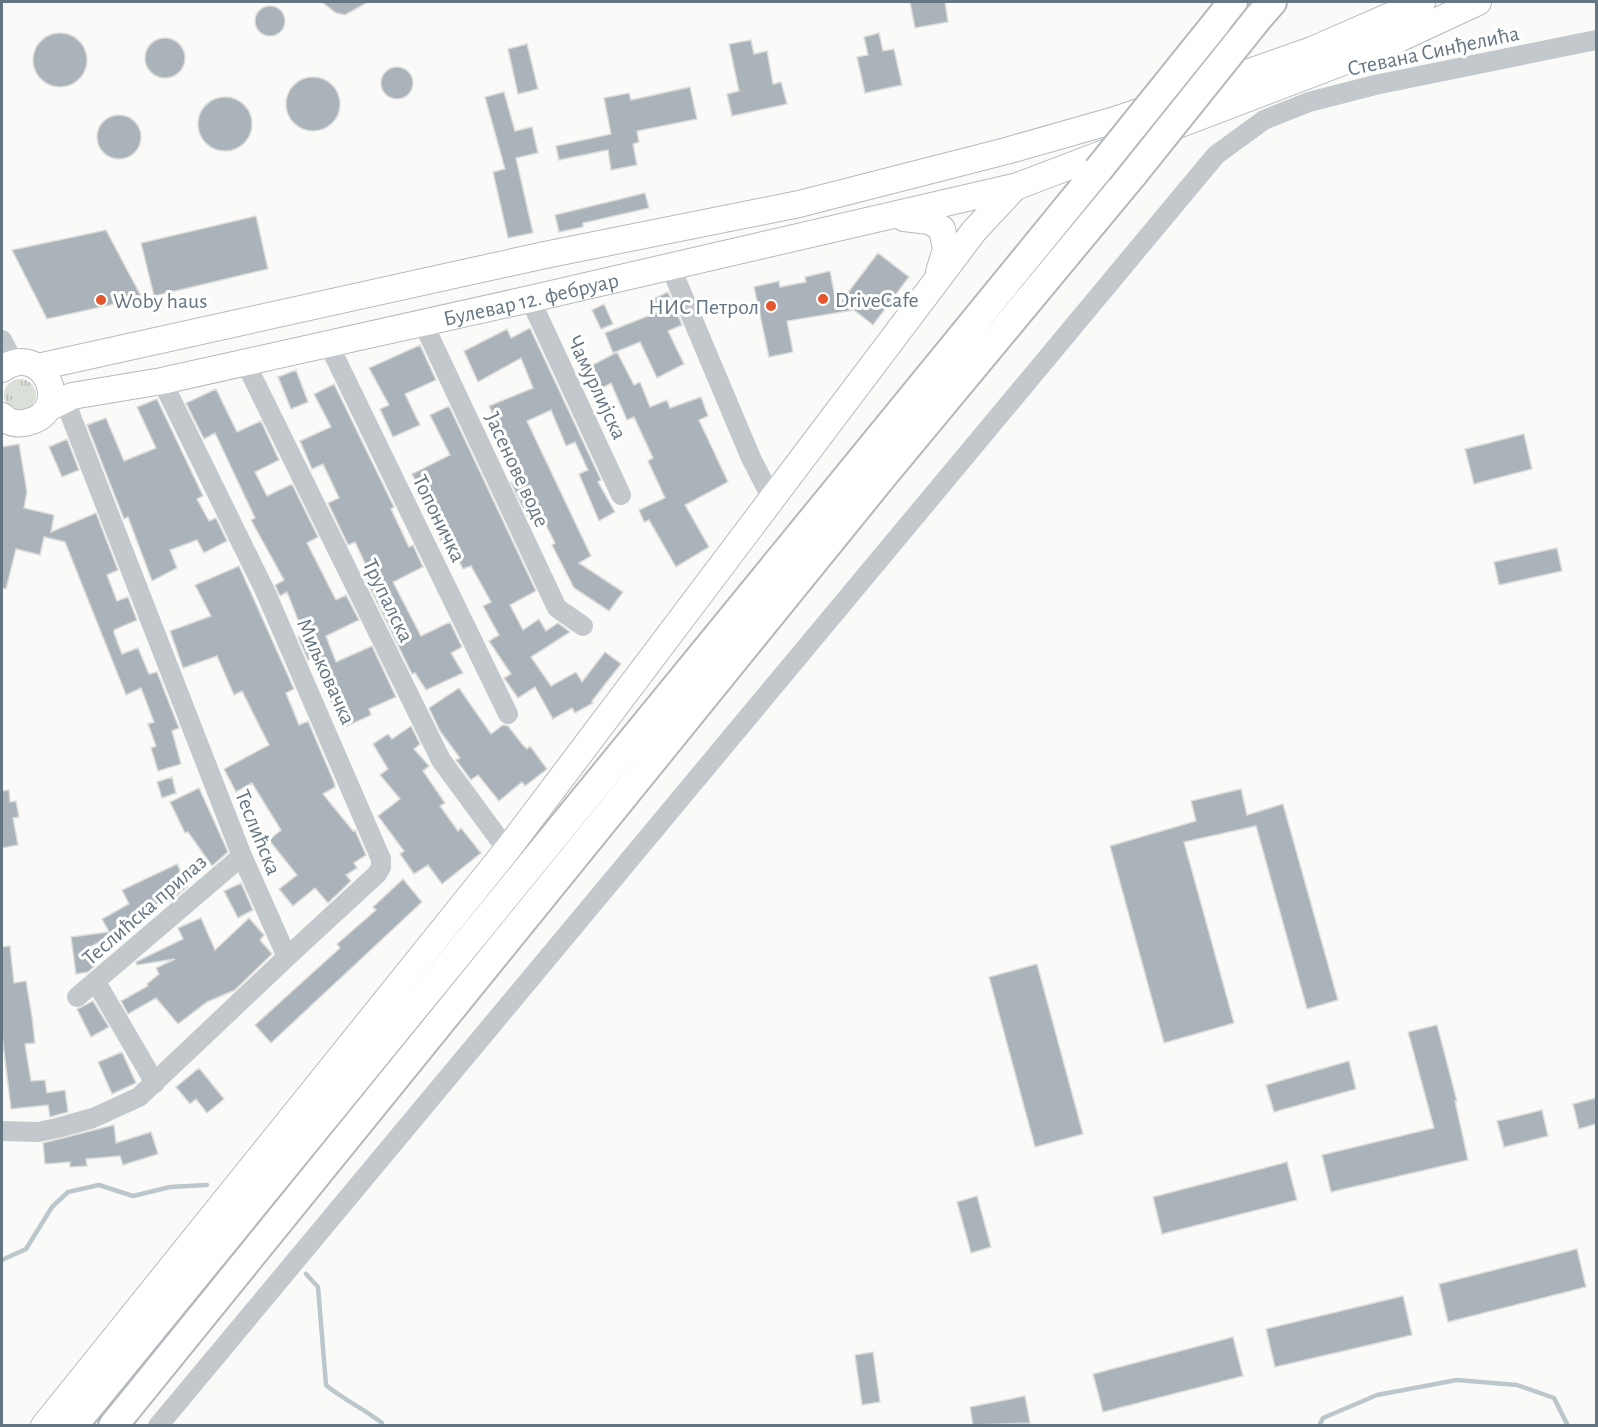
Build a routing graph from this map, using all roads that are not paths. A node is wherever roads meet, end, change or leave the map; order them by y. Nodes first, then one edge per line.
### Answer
1 (1422, 2) edge
2 (1478, 2) edge
3 (1265, 10) edge
4 (1225, 12) edge
5 (1596, 40) edge
6 (1015, 187) junction
7 (895, 217) junction
8 (671, 268) junction
9 (934, 286) junction
10 (530, 299) junction
11 (423, 323) junction
12 (2, 340) edge
13 (328, 343) junction
14 (245, 362) junction
15 (18, 366) edge
16 (162, 381) junction
17 (57, 403) junction
18 (2, 418) edge
19 (621, 495) dead end
20 (771, 497) junction
21 (583, 626) dead end
22 (508, 714) dead end
23 (507, 850) junction
24 (242, 856) junction
25 (287, 957) junction
26 (96, 982) junction
27 (77, 997) dead end
28 (155, 1083) junction
29 (2, 1131) edge
30 (44, 1425) edge
31 (73, 1425) edge
32 (113, 1425) edge
33 (158, 1425) edge

1 - 15 main road, Булевар 12. фебруар
2 - 6 main road, Булевар 12. фебруар
3 - 32 highway, bridge
4 - 31 highway, bridge
5 - 33 street, Стевана Синђелића
6 - 7 main road, Булевар 12. фебруар
6 - 9 main road
7 - 8 main road, Булевар 12. фебруар
7 - 9 main road
8 - 10 main road, Булевар 12. фебруар
8 - 20 street
9 - 20 main road
10 - 11 main road, Булевар 12. фебруар
10 - 19 street, Чамурлијска
11 - 13 main road, Булевар 12. фебруар
11 - 21 street, Јасенове воде
12 - 15 street
13 - 14 main road, Булевар 12. фебруар
13 - 22 street, Топоничка
14 - 16 main road, Булевар 12. фебруар
14 - 23 street, Трупалска
15 - 17 main road
16 - 17 main road, Булевар 12. фебруар
16 - 25 street, Миљковачка
17 - 18 main road
17 - 24 street, Теслићска
20 - 23 main road
23 - 30 main road
24 - 25 street, Теслићска
24 - 26 street, Теслићска прилаз
25 - 28 street
26 - 27 street, Теслићска прилаз
26 - 28 street
28 - 29 street

